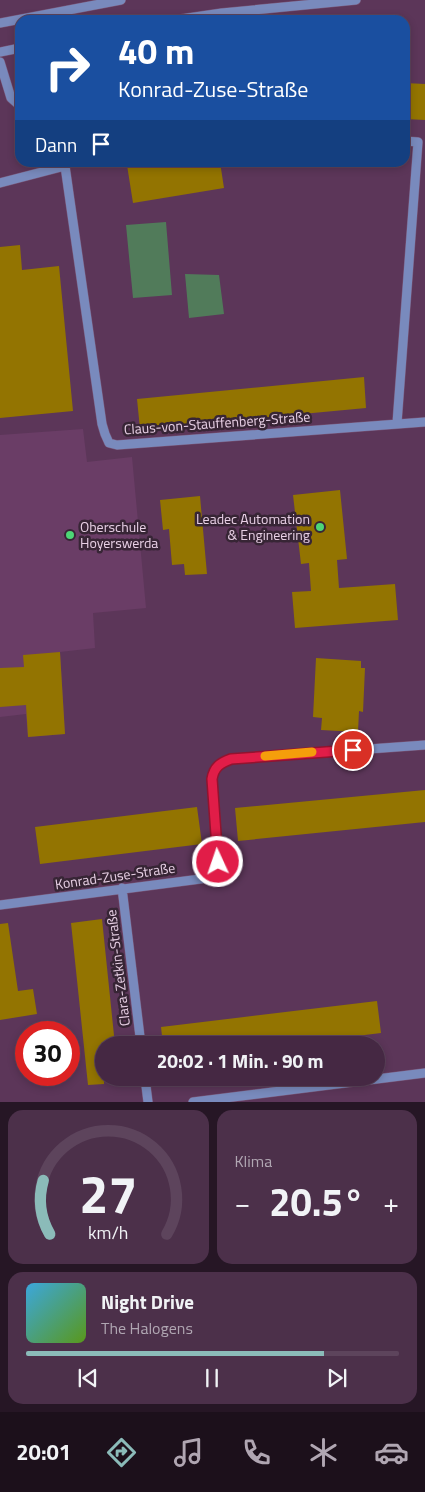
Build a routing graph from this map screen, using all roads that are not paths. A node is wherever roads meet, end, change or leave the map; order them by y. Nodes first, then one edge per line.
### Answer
1 (121, 0) edge
2 (356, 0) edge
3 (42, 15) edge
4 (208, 15) edge
5 (15, 20) edge
6 (0, 23) edge
7 (15, 49) edge
8 (0, 52) edge
9 (0, 62) edge
10 (15, 102) edge
11 (410, 141) edge
12 (56, 167) edge
13 (67, 167) edge
14 (0, 183) edge
15 (425, 422) edge
16 (397, 423) junction
17 (425, 745) edge
18 (122, 888) junction
19 (0, 905) edge
20 (140, 1036) edge
21 (425, 1073) edge
22 (146, 1086) edge
23 (148, 1102) edge
24 (193, 1102) edge

1 - 3 street
2 - 4 street
5 - 6 street
7 - 8 street
9 - 10 street
11 - 16 street
12 - 14 street, Claus-von-Stauffenberg-Straße
13 - 16 street, Claus-von-Stauffenberg-Straße
15 - 16 street, Claus-von-Stauffenberg-Straße
17 - 18 street, Konrad-Zuse-Straße
18 - 19 street, Konrad-Zuse-Straße
18 - 20 street, Clara-Zetkin-Straße
21 - 24 street
22 - 23 street

